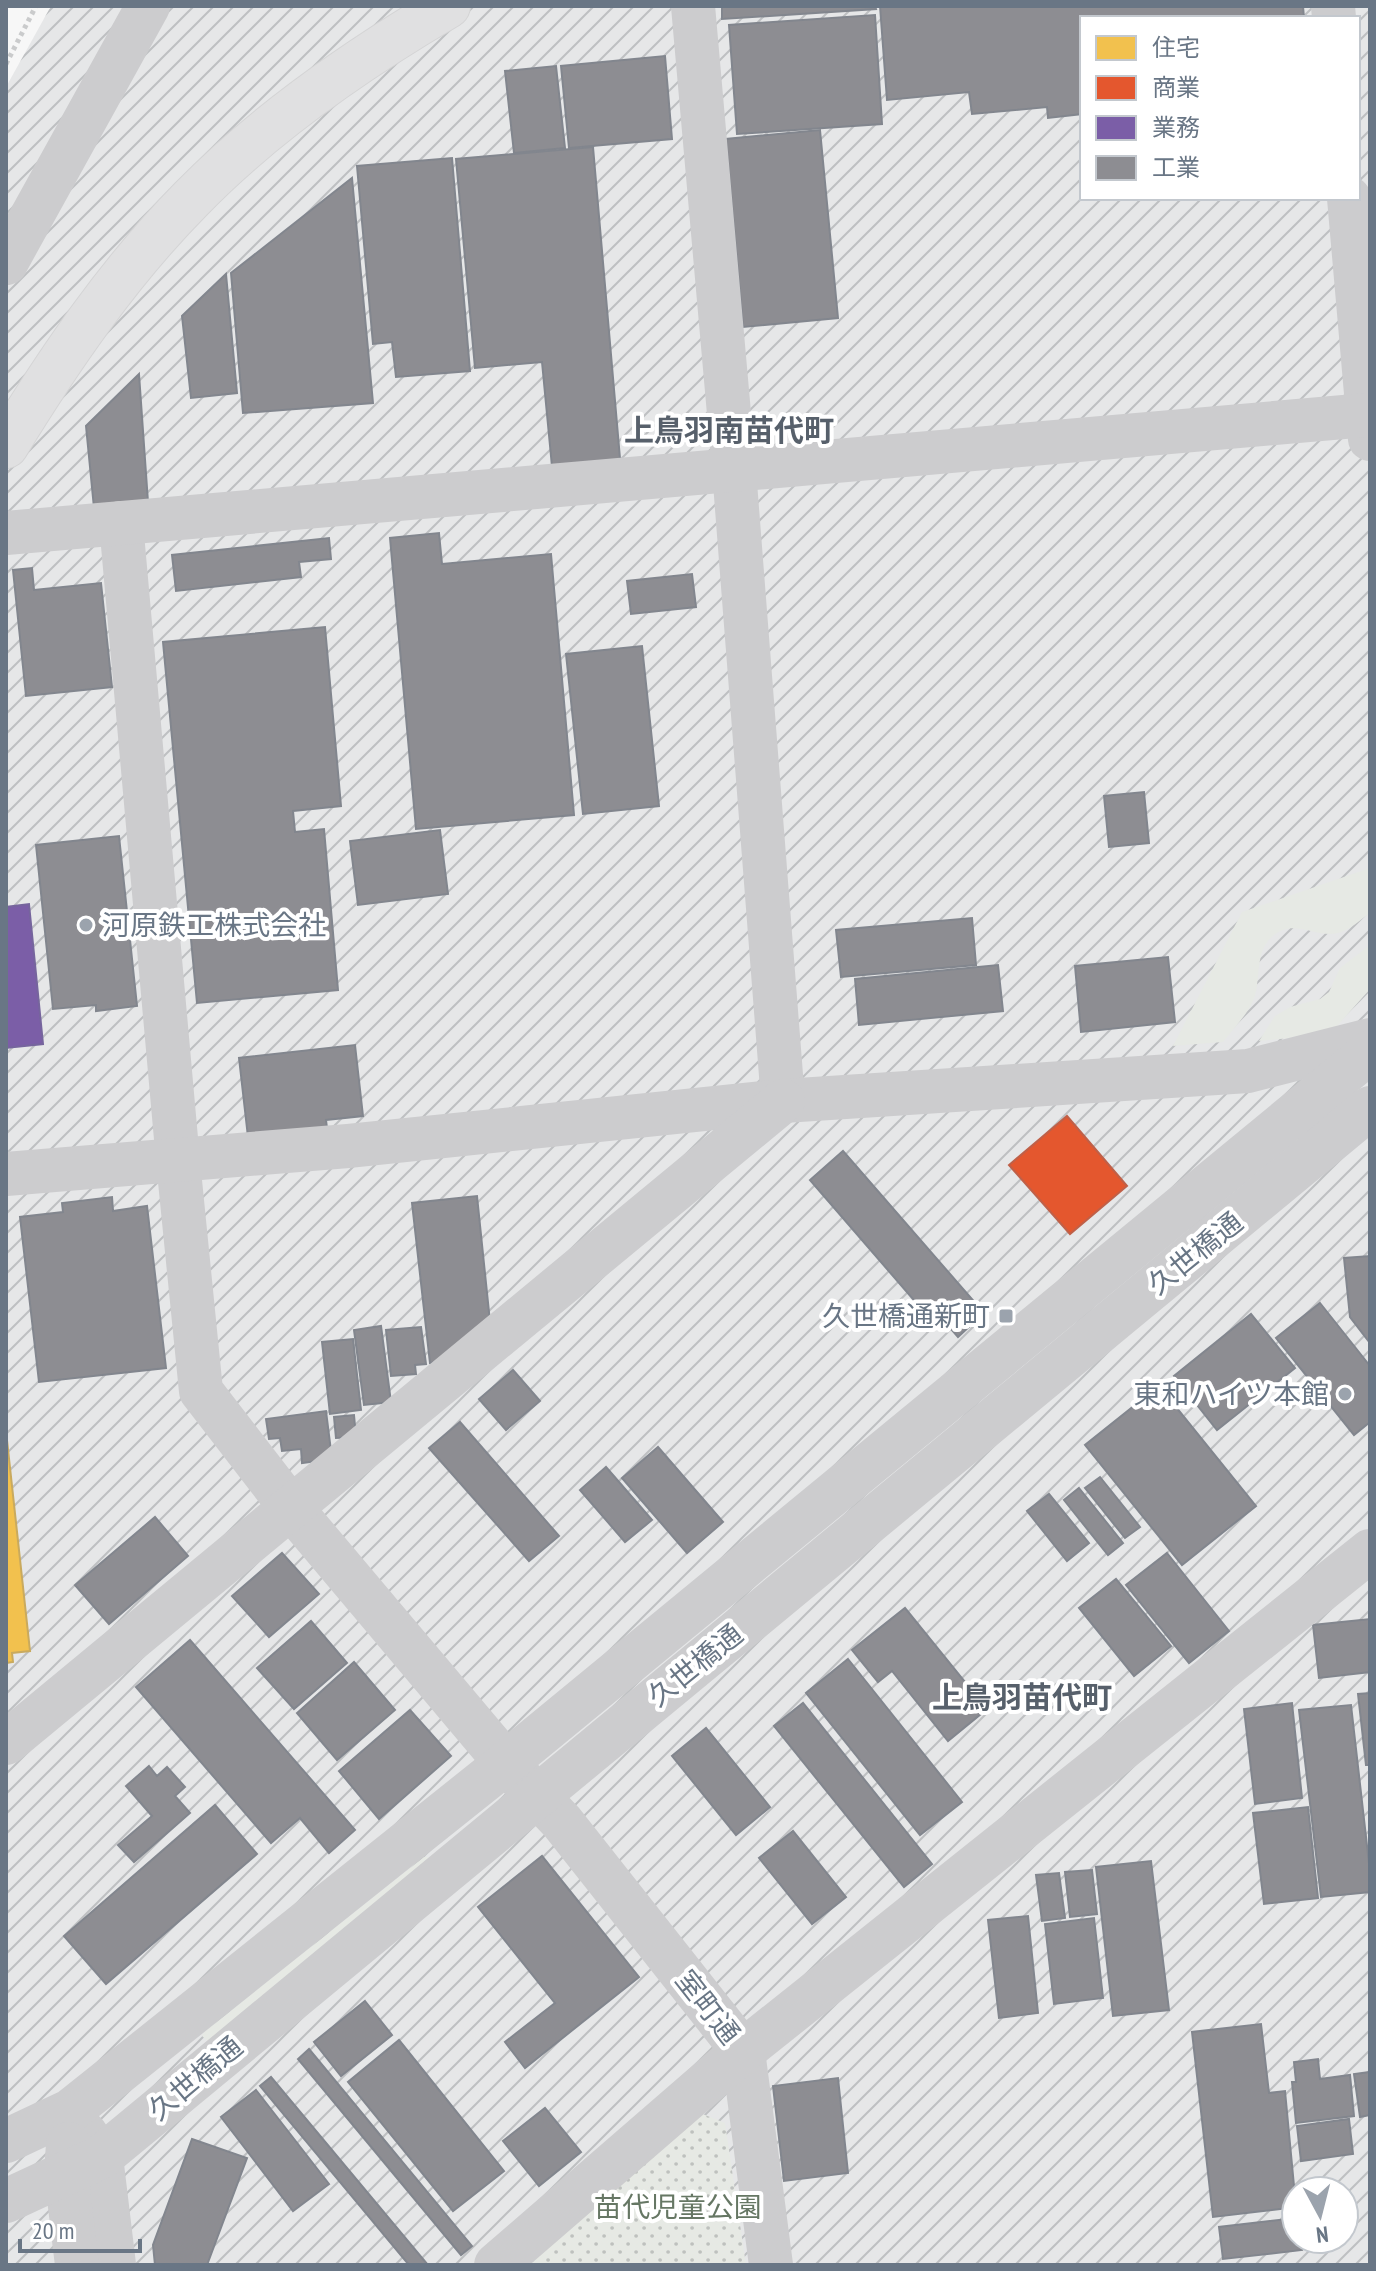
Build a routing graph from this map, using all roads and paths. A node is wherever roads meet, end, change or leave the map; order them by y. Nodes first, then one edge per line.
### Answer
1 (36, 6) edge
2 (148, 6) edge
3 (448, 6) edge
4 (693, 6) edge
5 (6, 64) edge
6 (1349, 200) edge
7 (6, 263) edge
8 (1369, 427) edge
9 (6, 446) edge
10 (734, 470) junction
11 (121, 523) junction
12 (6, 533) edge
13 (1370, 1040) edge
14 (1370, 1052) edge
15 (783, 1101) junction
16 (1370, 1108) edge
17 (178, 1161) junction
18 (6, 1174) edge
19 (292, 1509) junction
20 (1370, 1551) edge
21 (6, 1743) edge
22 (506, 1763) junction
23 (536, 1796) junction
24 (743, 2051) junction
25 (70, 2111) junction
26 (6, 2141) edge
27 (83, 2165) junction
28 (6, 2201) edge
29 (77, 2265) edge
30 (114, 2265) edge
31 (496, 2265) edge
32 (771, 2265) edge

1 - 5 path
2 - 7 street
3 - 9 highway
4 - 10 street
6 - 8 street
8 - 10 street
10 - 11 street
10 - 15 street
11 - 12 street
11 - 17 street, 室町通
13 - 15 street
14 - 22 street, 久世橋通
15 - 17 street
15 - 19 street
16 - 23 street, 久世橋通
17 - 18 street
17 - 19 street, 室町通
19 - 21 street
19 - 22 street, 室町通
20 - 24 street
22 - 23 street, 室町通
22 - 25 street, 久世橋通
23 - 24 street, 室町通
23 - 27 street, 久世橋通
24 - 31 street
24 - 32 street, 室町通
25 - 26 street, 久世橋通
25 - 27 street
27 - 28 street, 久世橋通
27 - 29 street
27 - 30 street

